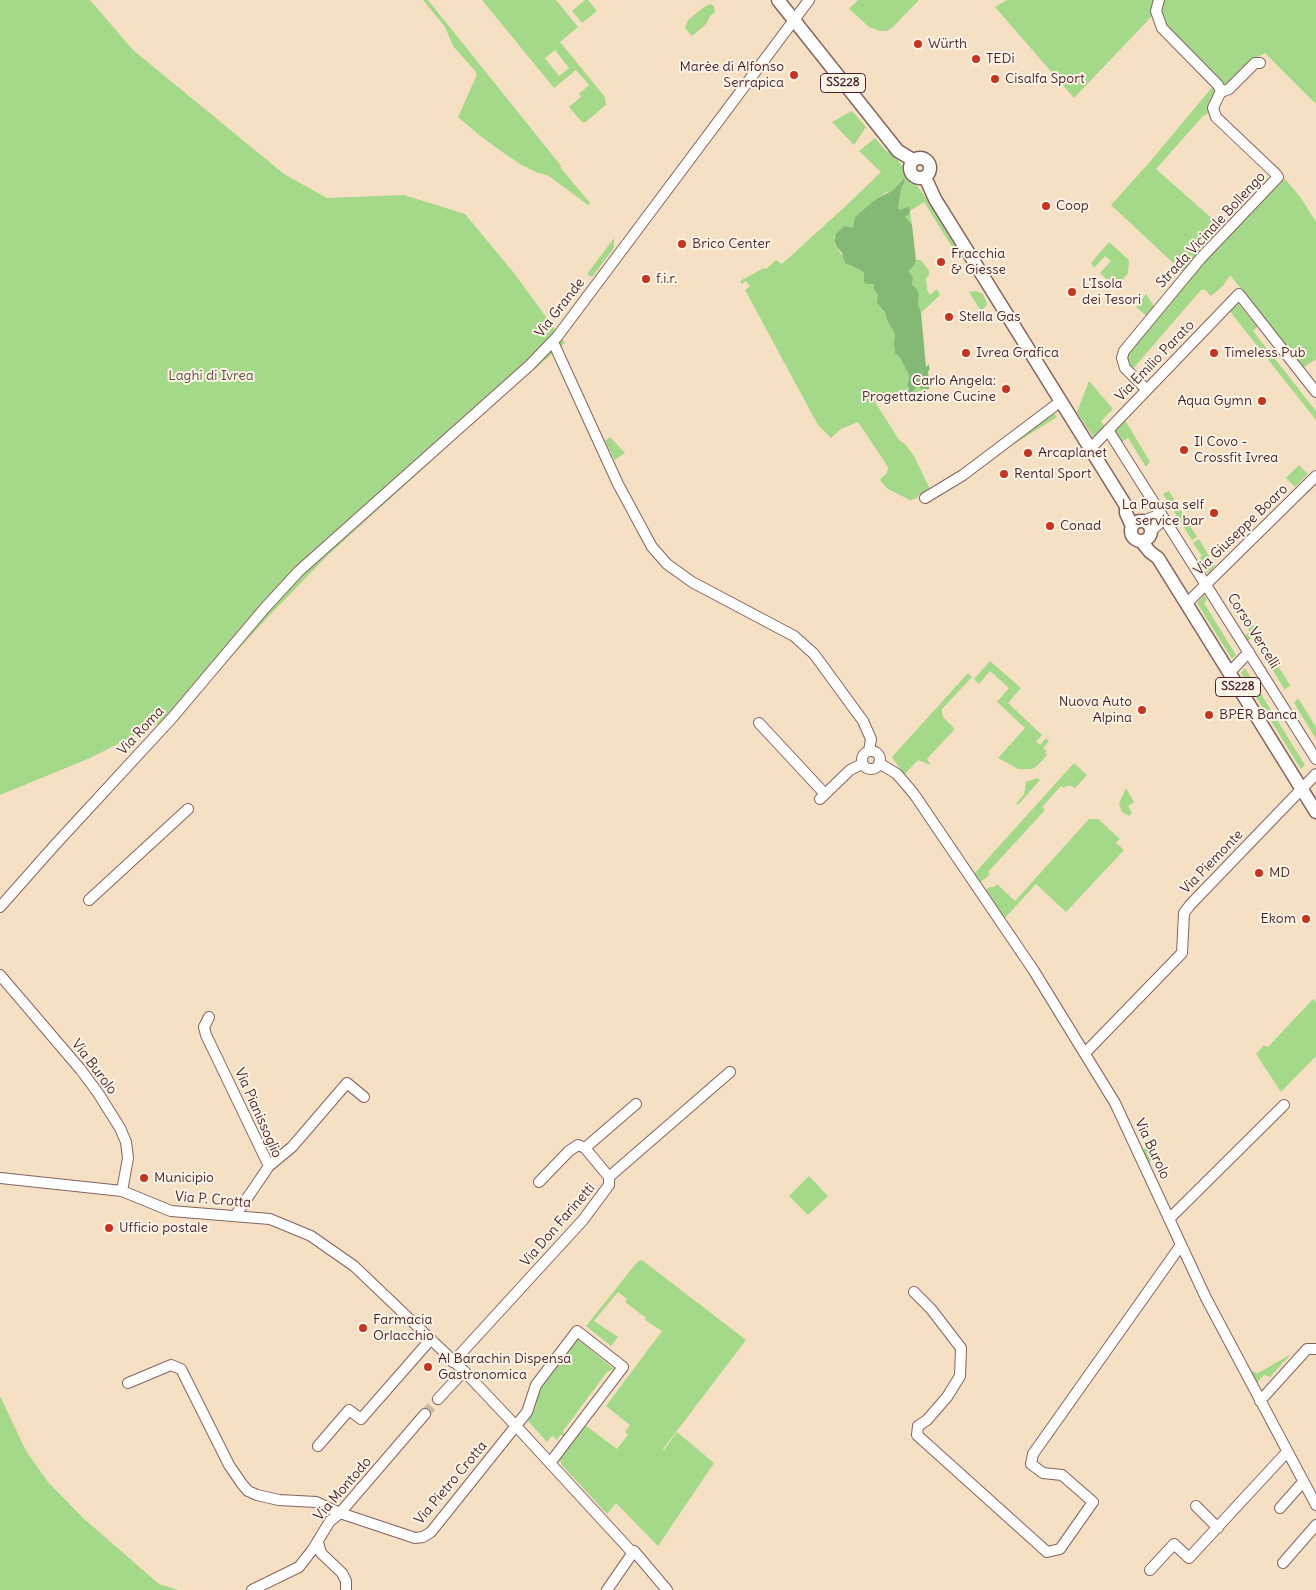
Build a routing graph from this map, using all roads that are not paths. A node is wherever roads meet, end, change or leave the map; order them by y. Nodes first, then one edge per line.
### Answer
1 (778, 0) edge
2 (808, 0) edge
3 (1159, 0) edge
4 (794, 19) junction
5 (1260, 63) dead end
6 (1221, 92) junction
7 (553, 342) junction
8 (1147, 390) junction
9 (1316, 392) edge
10 (1061, 401) junction
11 (1108, 430) junction
12 (1091, 448) junction
13 (1316, 476) edge
14 (924, 498) dead end
15 (1163, 516) junction
16 (1143, 529) junction
17 (299, 570) joint
18 (1206, 584) junction
19 (1186, 604) junction
20 (1249, 652) junction
21 (1229, 673) junction
22 (759, 723) dead end
23 (869, 751) junction
24 (1316, 759) edge
25 (879, 763) junction
26 (862, 764) junction
27 (1316, 774) edge
28 (1302, 789) junction
29 (188, 809) dead end
30 (1316, 812) edge
31 (89, 900) dead end
32 (0, 907) edge
33 (0, 975) edge
34 (209, 1017) dead end
35 (1085, 1053) junction
36 (730, 1072) dead end
37 (364, 1097) dead end
38 (636, 1104) dead end
39 (1284, 1105) dead end
40 (585, 1148) junction
41 (269, 1166) junction
42 (610, 1177) junction
43 (0, 1178) edge
44 (539, 1182) dead end
45 (122, 1191) junction
46 (235, 1216) junction
47 (1169, 1219) junction
48 (1181, 1244) junction
49 (914, 1292) dead end
50 (431, 1340) junction
51 (1316, 1349) edge
52 (453, 1362) junction
53 (464, 1372) junction
54 (128, 1383) dead end
55 (438, 1399) tunnel mouth
56 (1260, 1401) junction
57 (425, 1414) tunnel mouth
58 (516, 1426) junction
59 (318, 1446) dead end
60 (1288, 1452) junction
61 (550, 1463) junction
62 (1303, 1482) junction
63 (1316, 1505) edge
64 (1196, 1506) dead end
65 (1280, 1508) dead end
66 (340, 1513) junction
67 (1316, 1525) edge
68 (1218, 1528) junction
69 (318, 1542) junction
70 (634, 1551) junction
71 (1283, 1563) dead end
72 (1150, 1570) dead end
73 (348, 1589) edge
74 (252, 1590) edge
75 (607, 1590) edge
76 (667, 1590) edge

1 - 4 main road, SS228
2 - 4 street, Via Grande
3 - 6 street
4 - 7 street, Via Grande
4 - 10 main road, SS228
5 - 6 street
6 - 8 street, Strada Vicinale Bollengo
7 - 17 street, Via Grande
7 - 23 street
8 - 9 street, Via Emilio Parato
8 - 11 street, Via Emilio Parato
10 - 12 main road, SS228
10 - 14 street
11 - 12 street, Via Emilio Parato
11 - 15 street, Corso Vercelli
12 - 16 main road, SS228
13 - 18 street, Via Giuseppe Boaro
15 - 16 street
15 - 18 street, Corso Vercelli
16 - 19 main road, SS228
17 - 32 street, Via Roma
18 - 19 street, Via Giuseppe Boaro
18 - 20 street, Corso Vercelli
19 - 21 main road, SS228
20 - 21 street
20 - 24 street, Corso Vercelli
21 - 28 main road, SS228
22 - 26 street
23 - 25 street
23 - 26 street
25 - 26 street
25 - 35 street, Via Burolo
27 - 28 street
28 - 30 main road, SS228
28 - 35 street, Via Piemonte
29 - 31 street
33 - 45 street, Via Burolo
34 - 41 street, Via Pianissoglio
35 - 47 street, Via Burolo
36 - 42 street, Via Don Farinetti
37 - 41 street
38 - 40 street
39 - 47 street
40 - 42 street
40 - 44 street
41 - 46 street, Via Pianissoglio
42 - 52 street, Via Don Farinetti
43 - 45 street, Via P. Crotta
45 - 46 street, Via P. Crotta
46 - 50 street, Via P. Crotta
47 - 48 street, Via Burolo
48 - 49 street
48 - 56 street, Via Burolo
50 - 52 street
50 - 59 street
51 - 56 street
52 - 53 street
53 - 55 street
53 - 58 street
54 - 66 street
56 - 60 street, Via Burolo
57 - 66 street, Via Montodo
58 - 61 street
58 - 61 street, Via Pietro Crotta
58 - 66 street, Via Pietro Crotta
60 - 62 street, Via Burolo
60 - 68 street
61 - 70 street
62 - 63 street, Via Burolo
62 - 65 street
64 - 68 street
66 - 69 street, Via Montodo
67 - 71 street
68 - 72 street
69 - 73 street
69 - 74 street, Via Montodo
70 - 75 street
70 - 76 street

